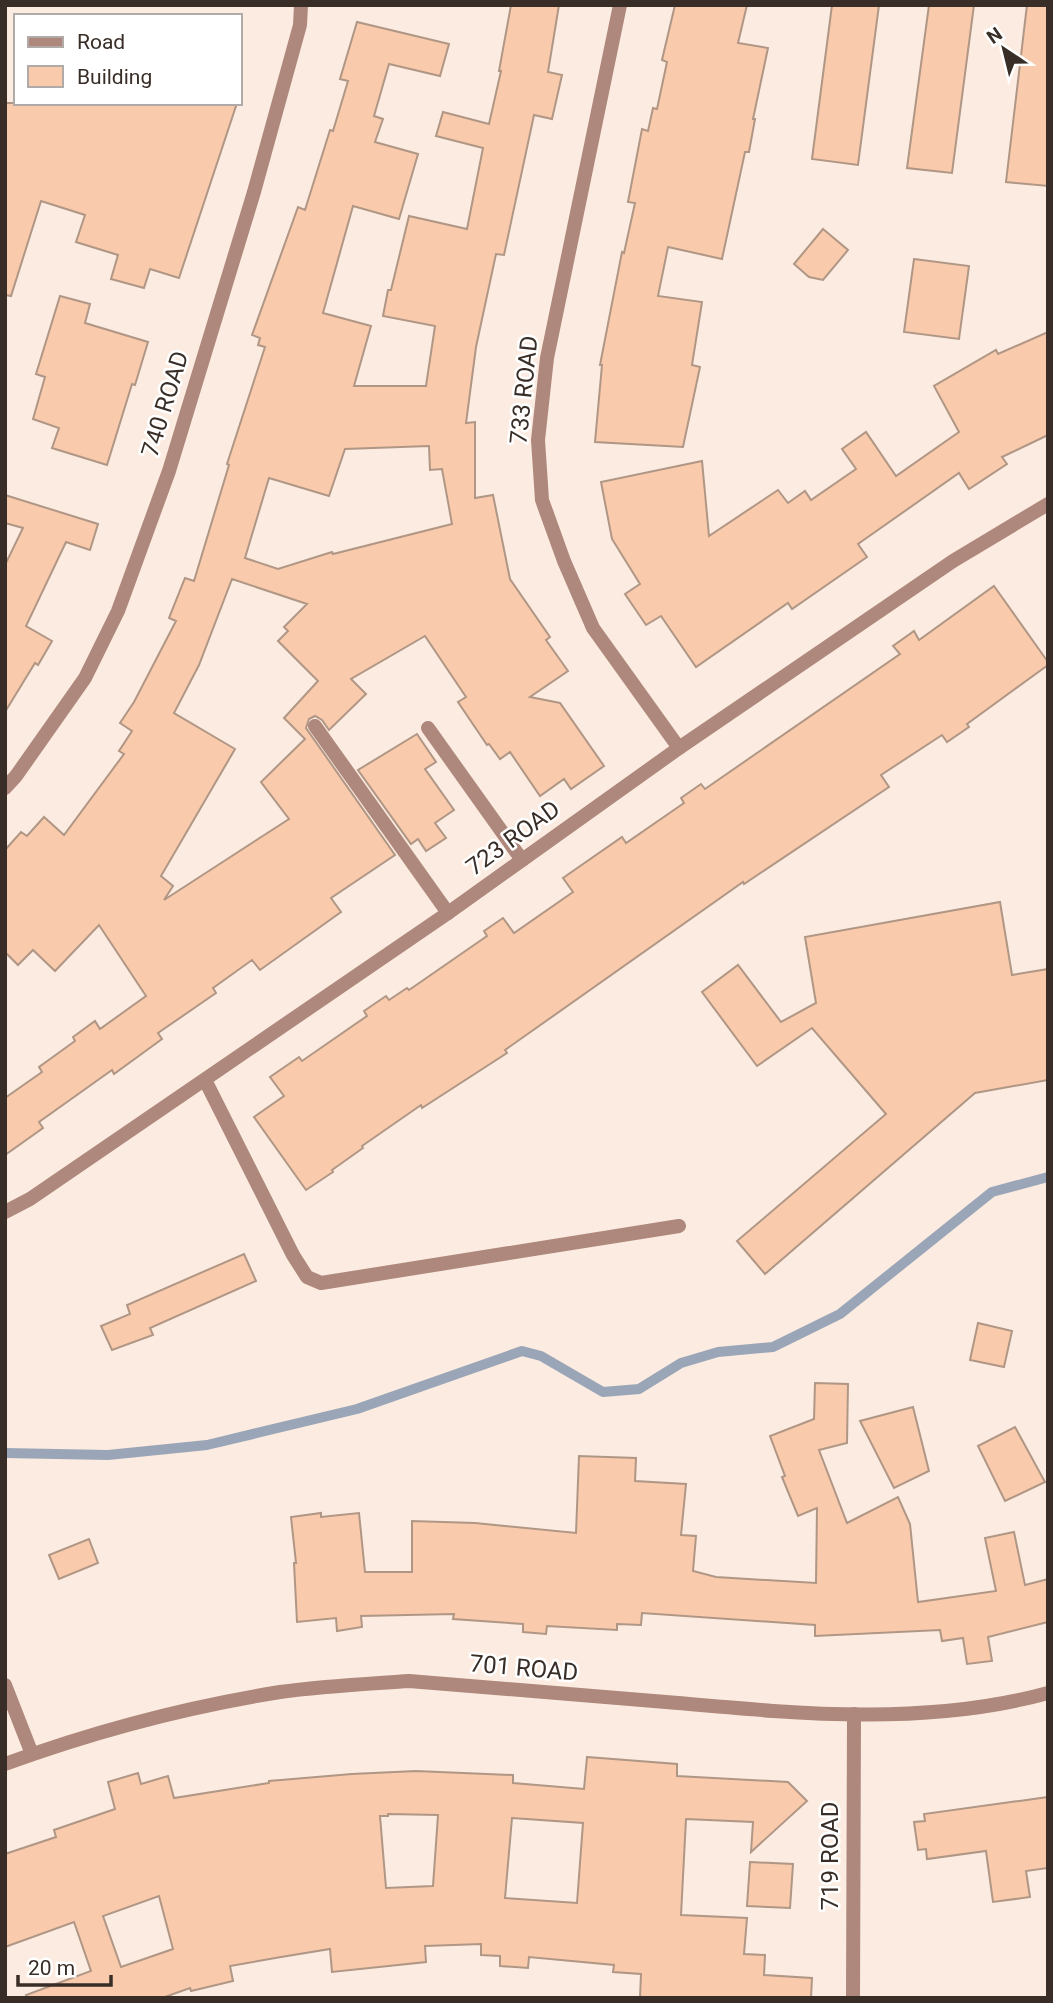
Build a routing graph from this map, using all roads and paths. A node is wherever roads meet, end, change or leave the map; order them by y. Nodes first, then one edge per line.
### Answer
1 (301, 5) edge
2 (620, 5) edge
3 (1048, 503) edge
4 (316, 726) dead end
5 (428, 728) dead end
6 (679, 748) junction
7 (5, 788) edge
8 (522, 860) junction
9 (448, 913) junction
10 (205, 1080) junction
11 (5, 1212) edge
12 (679, 1226) dead end
13 (5, 1685) edge
14 (1048, 1693) edge
15 (854, 1714) junction
16 (32, 1754) junction
17 (5, 1764) edge
18 (853, 1998) edge

1 - 7 street, 740 ROAD
2 - 6 street, 733 ROAD
3 - 6 street, 723 ROAD
4 - 9 street
5 - 8 street
6 - 8 street, 723 ROAD
8 - 9 street, 723 ROAD
9 - 10 street, 723 ROAD
10 - 11 street, 723 ROAD
10 - 12 street
13 - 16 street
14 - 15 street, 701 ROAD
15 - 16 street, 701 ROAD
15 - 18 street, 719 ROAD
16 - 17 street, 701 ROAD

